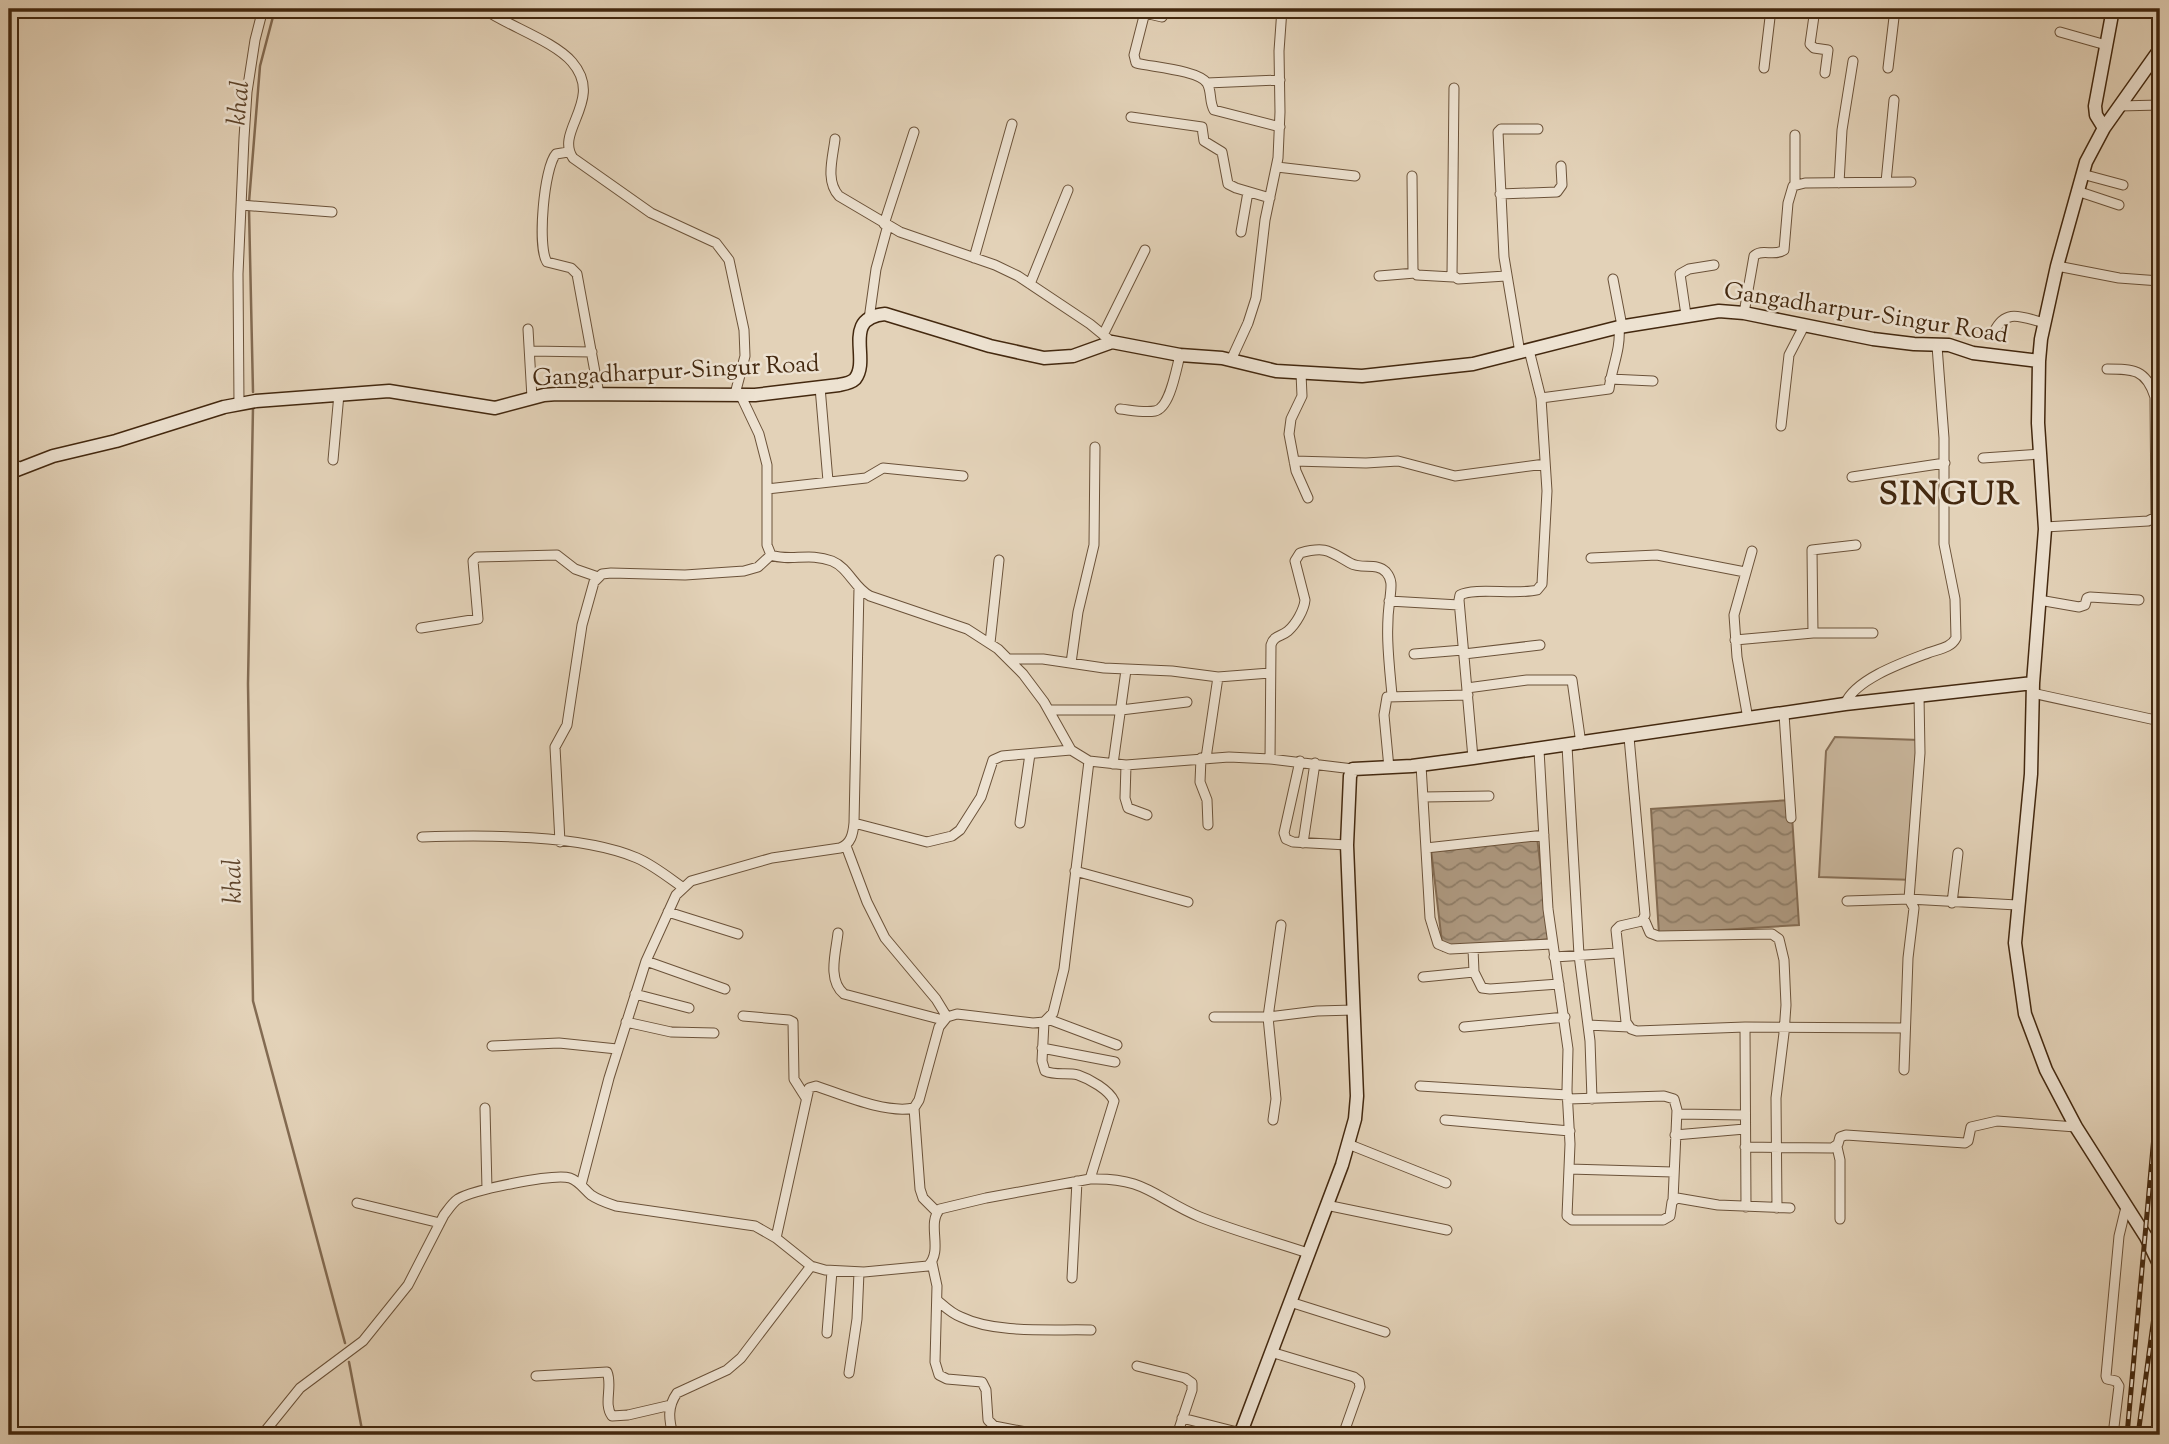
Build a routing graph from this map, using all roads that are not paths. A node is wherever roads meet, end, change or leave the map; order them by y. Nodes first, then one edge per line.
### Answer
1 (263, 9) edge
2 (484, 9) edge
3 (1167, 9) edge
4 (1282, 9) edge
5 (1771, 9) edge
6 (1815, 9) edge
7 (1895, 9) edge
8 (2113, 9) edge
9 (2060, 32) dead end
10 (2106, 45) junction
11 (2160, 49) edge
12 (1853, 61) dead end
13 (1764, 68) dead end
14 (1888, 68) dead end
15 (1825, 73) dead end
16 (1280, 80) junction
17 (1207, 83) junction
18 (1454, 88) dead end
19 (1894, 100) dead end
20 (2160, 105) edge
21 (2119, 106) junction
22 (1131, 117) dead end
23 (1012, 124) dead end
24 (1280, 127) junction
25 (2104, 128) junction
26 (1538, 129) dead end
27 (914, 132) dead end
28 (1795, 135) dead end
29 (835, 139) dead end
30 (568, 152) junction
31 (1561, 166) dead end
32 (1277, 167) junction
33 (2082, 174) junction
34 (1355, 176) dead end
35 (1412, 176) dead end
36 (1886, 182) junction
37 (1911, 182) dead end
38 (1839, 183) junction
39 (1796, 185) junction
40 (2123, 185) dead end
41 (1068, 190) dead end
42 (2077, 191) junction
43 (1248, 192) junction
44 (1500, 194) junction
45 (1270, 198) junction
46 (241, 205) junction
47 (2119, 205) dead end
48 (332, 212) dead end
49 (886, 225) junction
50 (1241, 232) dead end
51 (1145, 250) dead end
52 (974, 258) junction
53 (1714, 265) dead end
54 (2057, 266) junction
55 (1415, 274) junction
56 (1379, 276) dead end
57 (1506, 276) junction
58 (1453, 277) junction
59 (1613, 279) dead end
60 (2160, 281) edge
61 (1030, 284) junction
62 (1744, 313) junction
63 (1686, 315) junction
64 (869, 319) junction
65 (2045, 323) junction
66 (1621, 326) junction
67 (1804, 326) junction
68 (528, 329) dead end
69 (1994, 332) dead end
70 (1108, 338) junction
71 (1937, 346) junction
72 (530, 351) junction
73 (1525, 351) junction
74 (592, 352) junction
75 (1180, 355) junction
76 (1231, 360) junction
77 (2039, 361) junction
78 (2107, 369) dead end
79 (1301, 373) junction
80 (1610, 379) junction
81 (1653, 381) dead end
82 (820, 387) junction
83 (340, 394) junction
84 (600, 394) junction
85 (737, 394) junction
86 (532, 398) junction
87 (1541, 398) junction
88 (239, 404) junction
89 (1120, 409) dead end
90 (1781, 426) dead end
91 (1095, 447) dead end
92 (2040, 454) junction
93 (9, 458) edge
94 (1983, 458) dead end
95 (333, 460) dead end
96 (1294, 461) junction
97 (1945, 463) junction
98 (1545, 464) junction
99 (14, 471) edge
100 (963, 475) dead end
101 (1852, 477) dead end
102 (828, 481) junction
103 (766, 489) junction
104 (1308, 498) dead end
105 (2045, 527) junction
106 (1856, 545) dead end
107 (1752, 551) dead end
108 (771, 555) junction
109 (1591, 558) dead end
110 (999, 560) dead end
111 (1745, 572) junction
112 (598, 577) junction
113 (859, 588) junction
114 (2039, 600) junction
115 (2138, 600) dead end
116 (1389, 601) junction
117 (1459, 605) junction
118 (421, 628) dead end
119 (1813, 633) junction
120 (1873, 633) dead end
121 (1735, 640) junction
122 (990, 643) junction
123 (1540, 645) dead end
124 (1464, 652) junction
125 (1415, 654) dead end
126 (1009, 659) junction
127 (1071, 663) junction
128 (1126, 670) junction
129 (1270, 673) junction
130 (1218, 677) junction
131 (2033, 688) junction
132 (1468, 691) junction
133 (1392, 695) junction
134 (1919, 696) junction
135 (1187, 702) dead end
136 (1845, 704) junction
137 (1050, 710) junction
138 (1121, 710) junction
139 (1784, 714) junction
140 (1748, 719) junction
141 (2160, 721) edge
142 (1629, 737) junction
143 (1581, 744) junction
144 (1567, 746) junction
145 (1071, 750) junction
146 (1539, 750) junction
147 (1030, 754) junction
148 (1204, 758) junction
149 (1473, 758) junction
150 (1270, 759) junction
151 (1089, 761) junction
152 (1300, 761) junction
153 (1315, 763) junction
154 (1113, 764) junction
155 (1126, 765) junction
156 (1421, 765) junction
157 (1389, 768) junction
158 (1353, 769) junction
159 (1489, 796) dead end
160 (1423, 797) junction
161 (1147, 815) dead end
162 (1791, 818) dead end
163 (854, 823) junction
164 (1020, 823) dead end
165 (1208, 825) dead end
166 (1544, 835) junction
167 (422, 836) dead end
168 (560, 842) junction
169 (1303, 843) junction
170 (1347, 845) junction
171 (846, 846) junction
172 (1426, 848) junction
173 (1958, 853) dead end
174 (1075, 871) junction
175 (682, 887) junction
176 (1909, 899) junction
177 (1847, 901) dead end
178 (1188, 902) dead end
179 (1952, 903) junction
180 (2017, 905) junction
181 (668, 912) junction
182 (1644, 919) junction
183 (1281, 925) dead end
184 (838, 933) dead end
185 (738, 934) dead end
186 (1552, 944) junction
187 (1472, 949) junction
188 (1617, 953) junction
189 (1579, 956) junction
190 (1554, 957) junction
191 (646, 961) junction
192 (1474, 972) junction
193 (1423, 977) dead end
194 (1559, 984) junction
195 (725, 989) dead end
196 (635, 995) junction
197 (689, 1008) dead end
198 (1354, 1010) junction
199 (743, 1016) dead end
200 (1214, 1017) dead end
201 (1268, 1017) junction
202 (1565, 1017) junction
203 (945, 1018) junction
204 (1046, 1020) junction
205 (626, 1022) junction
206 (1588, 1025) junction
207 (1464, 1027) dead end
208 (1629, 1027) junction
209 (1745, 1027) junction
210 (1785, 1028) junction
211 (1905, 1028) junction
212 (714, 1033) dead end
213 (1117, 1045) dead end
214 (492, 1046) dead end
215 (1042, 1048) junction
216 (617, 1049) junction
217 (1115, 1062) dead end
218 (1904, 1070) dead end
219 (1420, 1086) dead end
220 (1568, 1097) junction
221 (806, 1098) junction
222 (1592, 1099) junction
223 (485, 1108) dead end
224 (914, 1108) junction
225 (1677, 1114) junction
226 (1745, 1115) junction
227 (1273, 1120) dead end
228 (1445, 1120) dead end
229 (2076, 1127) junction
230 (1745, 1129) junction
231 (1570, 1131) junction
232 (1675, 1135) junction
233 (1348, 1144) junction
234 (1745, 1147) junction
235 (1776, 1147) junction
236 (1836, 1147) junction
237 (1569, 1169) junction
238 (1673, 1172) junction
239 (1090, 1179) junction
240 (1077, 1181) junction
241 (1446, 1183) dead end
242 (581, 1185) junction
243 (487, 1189) junction
244 (1673, 1200) junction
245 (357, 1203) dead end
246 (1326, 1205) junction
247 (1746, 1207) junction
248 (2126, 1207) junction
249 (1777, 1208) junction
250 (1790, 1208) dead end
251 (937, 1212) junction
252 (1840, 1219) dead end
253 (440, 1223) junction
254 (1447, 1230) dead end
255 (776, 1238) junction
256 (1308, 1253) junction
257 (932, 1263) junction
258 (811, 1266) junction
259 (2160, 1266) edge
260 (832, 1271) junction
261 (859, 1272) junction
262 (1072, 1278) dead end
263 (938, 1301) junction
264 (1290, 1302) junction
265 (1091, 1330) dead end
266 (1385, 1332) dead end
267 (827, 1333) dead end
268 (1271, 1352) junction
269 (1137, 1366) dead end
270 (849, 1373) dead end
271 (536, 1376) dead end
272 (671, 1405) junction
273 (1182, 1418) junction
274 (1241, 1434) edge
275 (262, 1435) edge
276 (673, 1435) edge
277 (1042, 1435) edge
278 (1177, 1435) edge
279 (1343, 1435) edge
280 (2113, 1435) edge

1 - 46 street
2 - 30 street
3 - 17 street
4 - 16 street
5 - 13 street
6 - 15 street
7 - 14 street
8 - 10 street
9 - 10 street
10 - 25 street
11 - 21 street
12 - 38 street
16 - 17 street
16 - 24 street
17 - 24 street
18 - 58 street
19 - 36 street
20 - 21 street
21 - 25 street
22 - 43 street
23 - 52 street
24 - 32 street
25 - 33 street
26 - 44 street
27 - 49 street
28 - 39 street
29 - 49 street
30 - 74 street
30 - 85 street
31 - 44 street
32 - 34 street
32 - 45 street
33 - 40 street
33 - 42 street
35 - 55 street
36 - 37 street
36 - 38 street
38 - 39 street
39 - 62 street
41 - 61 street
42 - 47 street
42 - 54 street
43 - 45 street
43 - 50 street
44 - 57 street
45 - 76 street
46 - 48 street
46 - 88 street
49 - 52 street
49 - 64 street
51 - 70 street
52 - 61 street
53 - 63 street
54 - 60 street
54 - 65 street
55 - 56 street
55 - 58 street
57 - 58 street
57 - 73 street
59 - 66 street
61 - 70 street
62 - 63 street, Gangadharpur-Singur Road
62 - 67 street, Gangadharpur-Singur Road
63 - 66 street, Gangadharpur-Singur Road
64 - 70 street
64 - 82 street, Gangadharpur-Singur Road
65 - 69 street
65 - 77 street
66 - 73 street, Gangadharpur-Singur Road
66 - 80 street
67 - 71 street, Gangadharpur-Singur Road
67 - 90 street
68 - 72 street
70 - 75 street, Gangadharpur-Singur Road
71 - 77 street, Gangadharpur-Singur Road
71 - 97 street
72 - 74 street
72 - 86 street
73 - 79 street, Gangadharpur-Singur Road
73 - 87 street
74 - 84 street
75 - 76 street, Gangadharpur-Singur Road
75 - 89 street
76 - 79 street, Gangadharpur-Singur Road
77 - 92 street
78 - 105 street
79 - 96 street
80 - 81 street
80 - 87 street
82 - 85 street, Gangadharpur-Singur Road
82 - 102 street
83 - 86 street, Gangadharpur-Singur Road
83 - 88 street, Gangadharpur-Singur Road
83 - 95 street
84 - 85 street, Gangadharpur-Singur Road
84 - 86 street, Gangadharpur-Singur Road
85 - 103 street
87 - 98 street
88 - 99 street, Gangadharpur-Singur Road
91 - 127 street
92 - 94 street
92 - 105 street
93 - 99 street
96 - 98 street
96 - 104 street
97 - 101 street
97 - 136 street
98 - 117 street
100 - 102 street
102 - 103 street
103 - 108 street
105 - 114 street
106 - 119 street
107 - 111 street
108 - 112 street
108 - 113 street
109 - 111 street
110 - 122 street
111 - 121 street
112 - 118 street
112 - 168 street
113 - 122 street
113 - 163 street
114 - 115 street
114 - 131 street
116 - 117 street
116 - 129 street
116 - 133 street
117 - 124 street
119 - 120 street
119 - 121 street
121 - 140 street
122 - 126 street
123 - 124 street
124 - 125 street
124 - 132 street
126 - 127 street
126 - 137 street
127 - 128 street
128 - 130 street
128 - 138 street
129 - 130 street
129 - 150 street
130 - 148 street
131 - 134 street
131 - 141 street
131 - 180 street
132 - 133 street
132 - 143 street
132 - 149 street
133 - 157 street
134 - 136 street
134 - 176 street
135 - 138 street
136 - 139 street
137 - 138 street
137 - 145 street
138 - 154 street
139 - 140 street
139 - 162 street
140 - 142 street
142 - 143 street
142 - 182 street
143 - 144 street
144 - 146 street
144 - 189 street
145 - 147 street
145 - 151 street
146 - 149 street
146 - 166 street
147 - 163 street
147 - 164 street
148 - 150 street
148 - 155 street
148 - 165 street
149 - 156 street
150 - 152 street
151 - 154 street
151 - 174 street
152 - 153 street
152 - 169 street
153 - 158 street
153 - 169 street
154 - 155 street
155 - 161 street
156 - 157 street
156 - 160 street
157 - 158 street
158 - 170 street
159 - 160 street
160 - 172 street
163 - 171 street
166 - 172 street
166 - 186 street
167 - 168 street
168 - 175 street
169 - 170 street
170 - 198 street
171 - 175 street
171 - 203 street
172 - 187 street
173 - 179 street
174 - 178 street
174 - 204 street
175 - 181 street
176 - 177 street
176 - 179 street
176 - 211 street
179 - 180 street
180 - 229 street
181 - 185 street
181 - 191 street
182 - 188 street
182 - 210 street
183 - 201 street
184 - 203 street
186 - 187 street
186 - 190 street
187 - 192 street
188 - 189 street
188 - 208 street
189 - 190 street
189 - 206 street
190 - 194 street
191 - 195 street
191 - 196 street
192 - 193 street
192 - 194 street
194 - 202 street
196 - 197 street
196 - 205 street
198 - 201 street
198 - 233 street
199 - 221 street
200 - 201 street
201 - 227 street
202 - 207 street
202 - 220 street
203 - 204 street
203 - 224 street
204 - 213 street
204 - 215 street
205 - 212 street
205 - 216 street
206 - 208 street
206 - 222 street
208 - 209 street
209 - 210 street
209 - 226 street
210 - 211 street
210 - 235 street
211 - 218 street
214 - 216 street
215 - 217 street
215 - 239 street
216 - 242 street
219 - 220 street
220 - 222 street
220 - 231 street
221 - 224 street
221 - 255 street
222 - 225 street
223 - 243 street
224 - 251 street
225 - 226 street
225 - 232 street
226 - 230 street
228 - 231 street
229 - 236 street
229 - 248 street
230 - 232 street
230 - 234 street
231 - 237 street
232 - 238 street
233 - 241 street
233 - 246 street
234 - 235 street
234 - 247 street
235 - 236 street
235 - 249 street
236 - 252 street
237 - 238 street
237 - 244 street
238 - 244 street
239 - 240 street
239 - 256 street
240 - 251 street
240 - 262 street
242 - 243 street
242 - 255 street
243 - 253 street
244 - 247 street
245 - 253 street
246 - 254 street
246 - 256 street
247 - 249 street
248 - 259 street
248 - 280 street
249 - 250 street
251 - 257 street
253 - 275 street
255 - 258 street
256 - 264 street
257 - 261 street
257 - 263 street
258 - 260 street
258 - 272 street
260 - 261 street
260 - 267 street
261 - 270 street
263 - 265 street
263 - 277 street
264 - 266 street
264 - 268 street
268 - 274 street
268 - 279 street
269 - 273 street
271 - 272 street
272 - 276 street
273 - 274 street
273 - 278 street

